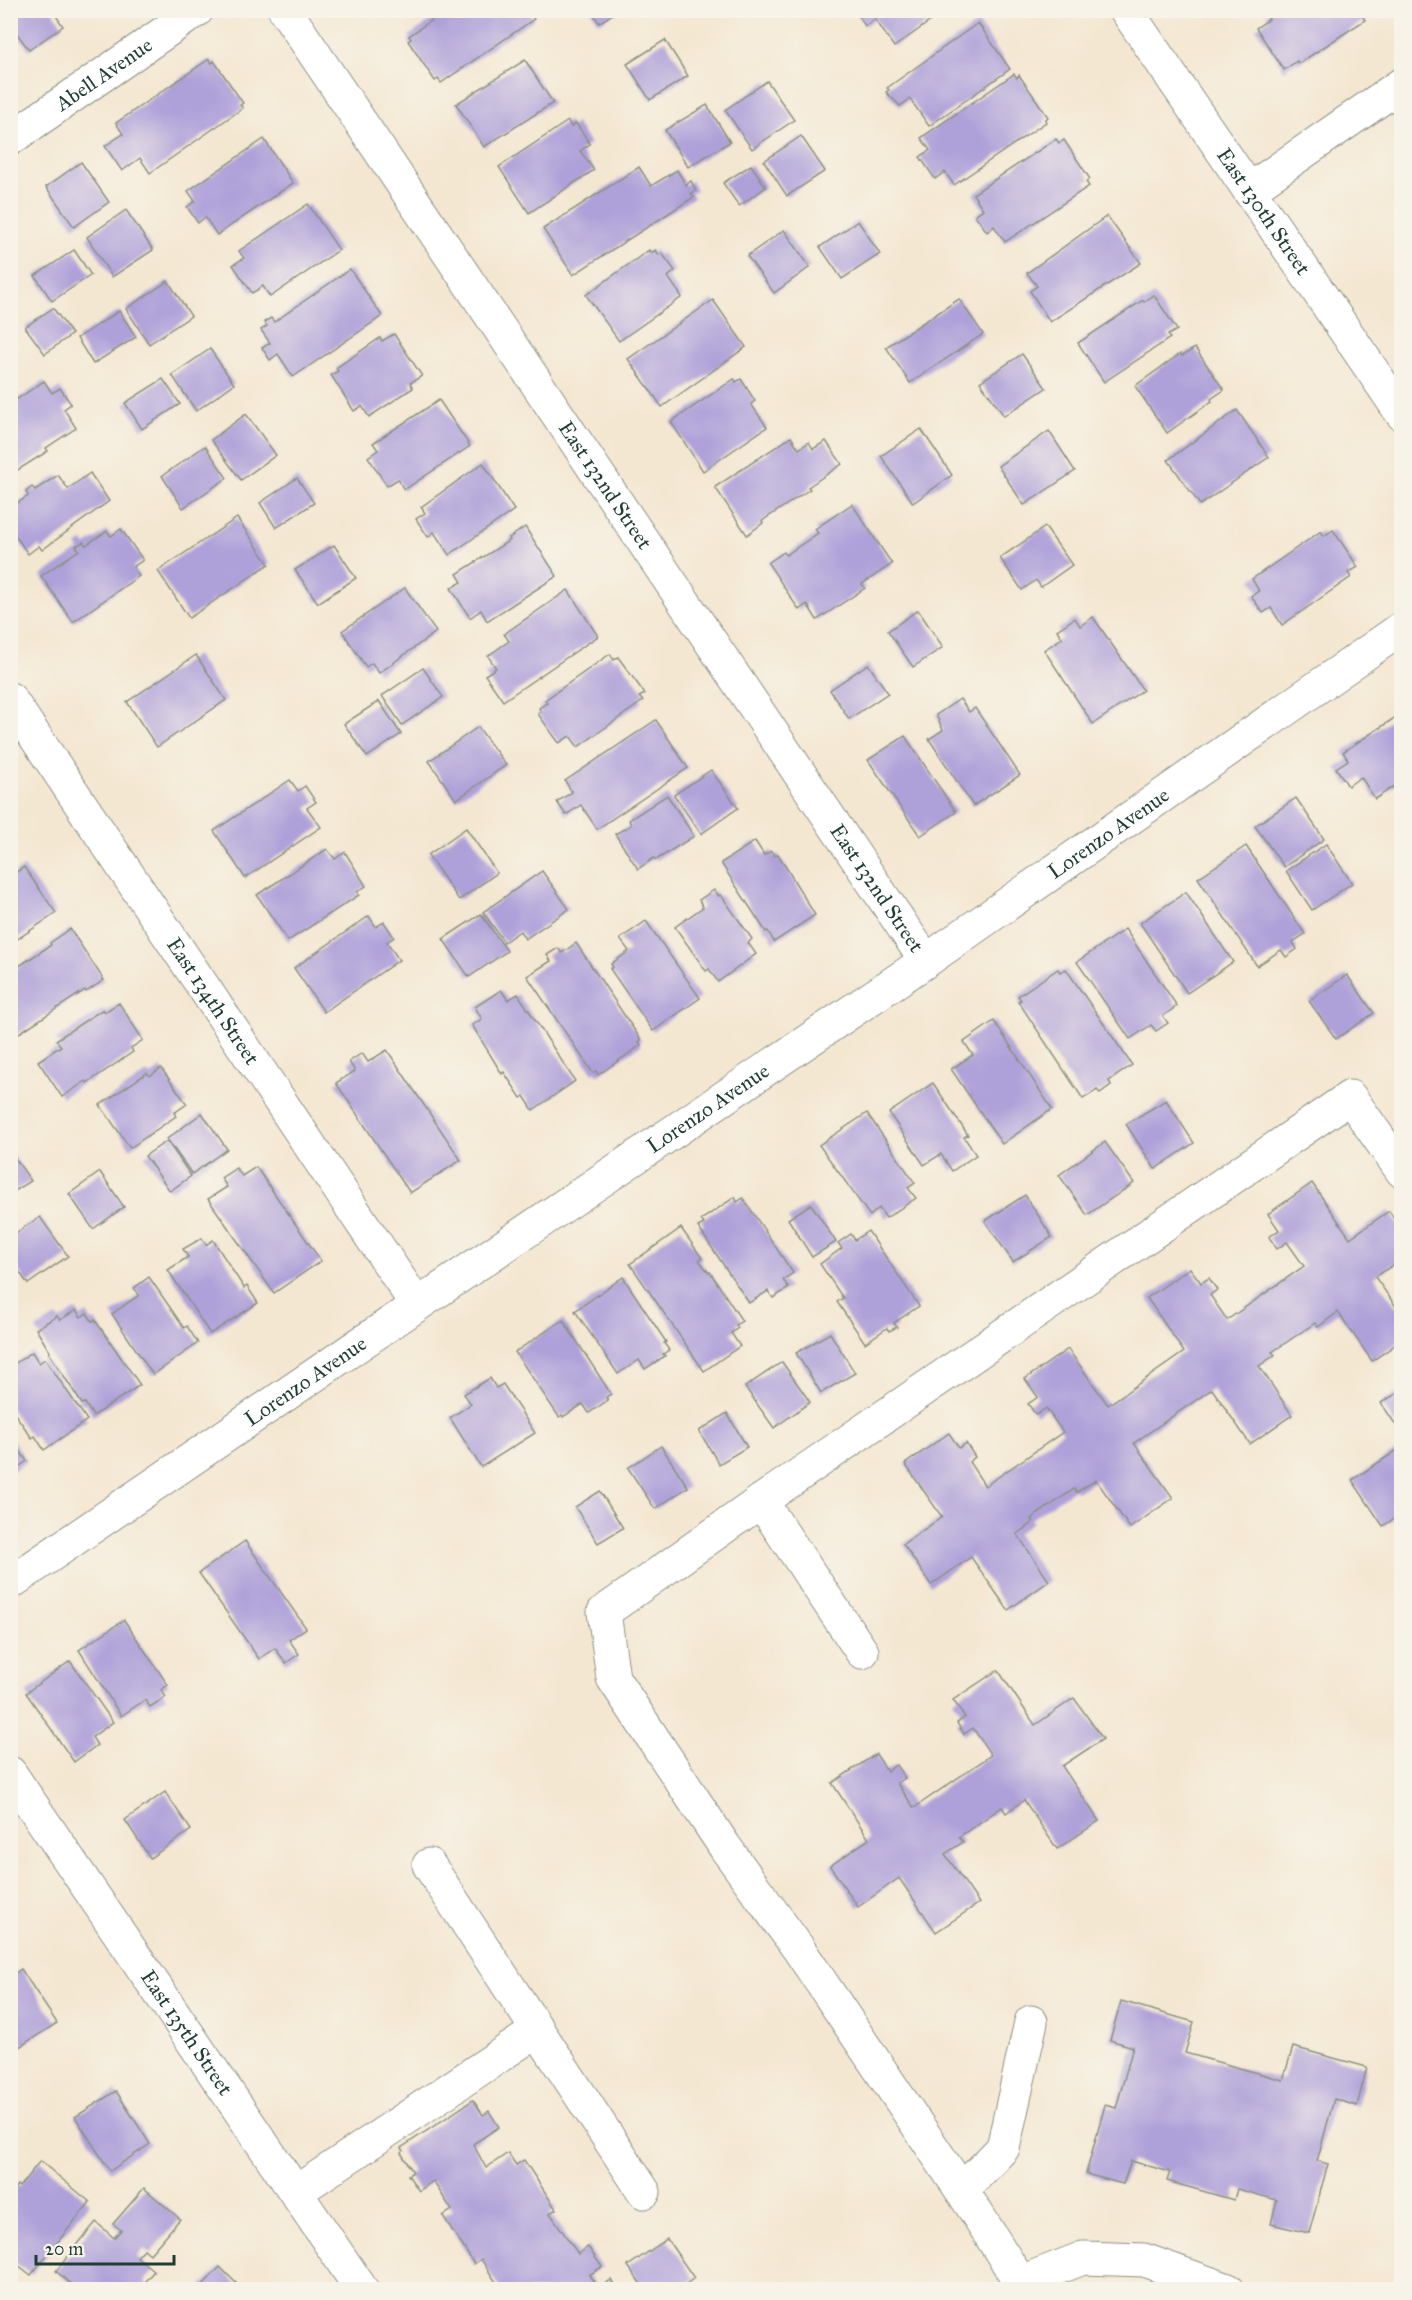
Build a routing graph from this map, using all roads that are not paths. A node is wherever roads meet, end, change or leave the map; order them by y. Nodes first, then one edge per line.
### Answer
1 (197, 10) edge
2 (285, 10) edge
3 (1126, 10) edge
4 (1401, 84) edge
5 (10, 139) edge
6 (1249, 190) junction
7 (1401, 414) edge
8 (1401, 628) edge
9 (10, 699) edge
10 (926, 961) junction
11 (1401, 1171) edge
12 (417, 1305) junction
13 (761, 1501) junction
14 (10, 1583) edge
15 (862, 1652) dead end
16 (10, 1773) edge
17 (429, 1865) dead end
18 (1032, 2022) dead end
19 (538, 2030) junction
20 (962, 2190) junction
21 (296, 2192) junction
22 (644, 2192) dead end
23 (1023, 2286) edge
24 (362, 2289) edge
25 (1228, 2289) edge

1 - 5 street, Abell Avenue
2 - 10 street, East 132nd Street
3 - 6 street, East 130th Street
4 - 6 street
6 - 7 street, East 130th Street
8 - 10 street, Lorenzo Avenue
9 - 12 street, East 134th Street
10 - 12 street, Lorenzo Avenue
11 - 13 street
12 - 14 street, Lorenzo Avenue
13 - 15 street
13 - 20 street
16 - 21 street, East 135th Street
17 - 19 street
18 - 20 street
19 - 21 street
19 - 22 street
20 - 23 street
21 - 24 street, East 135th Street
23 - 25 street

